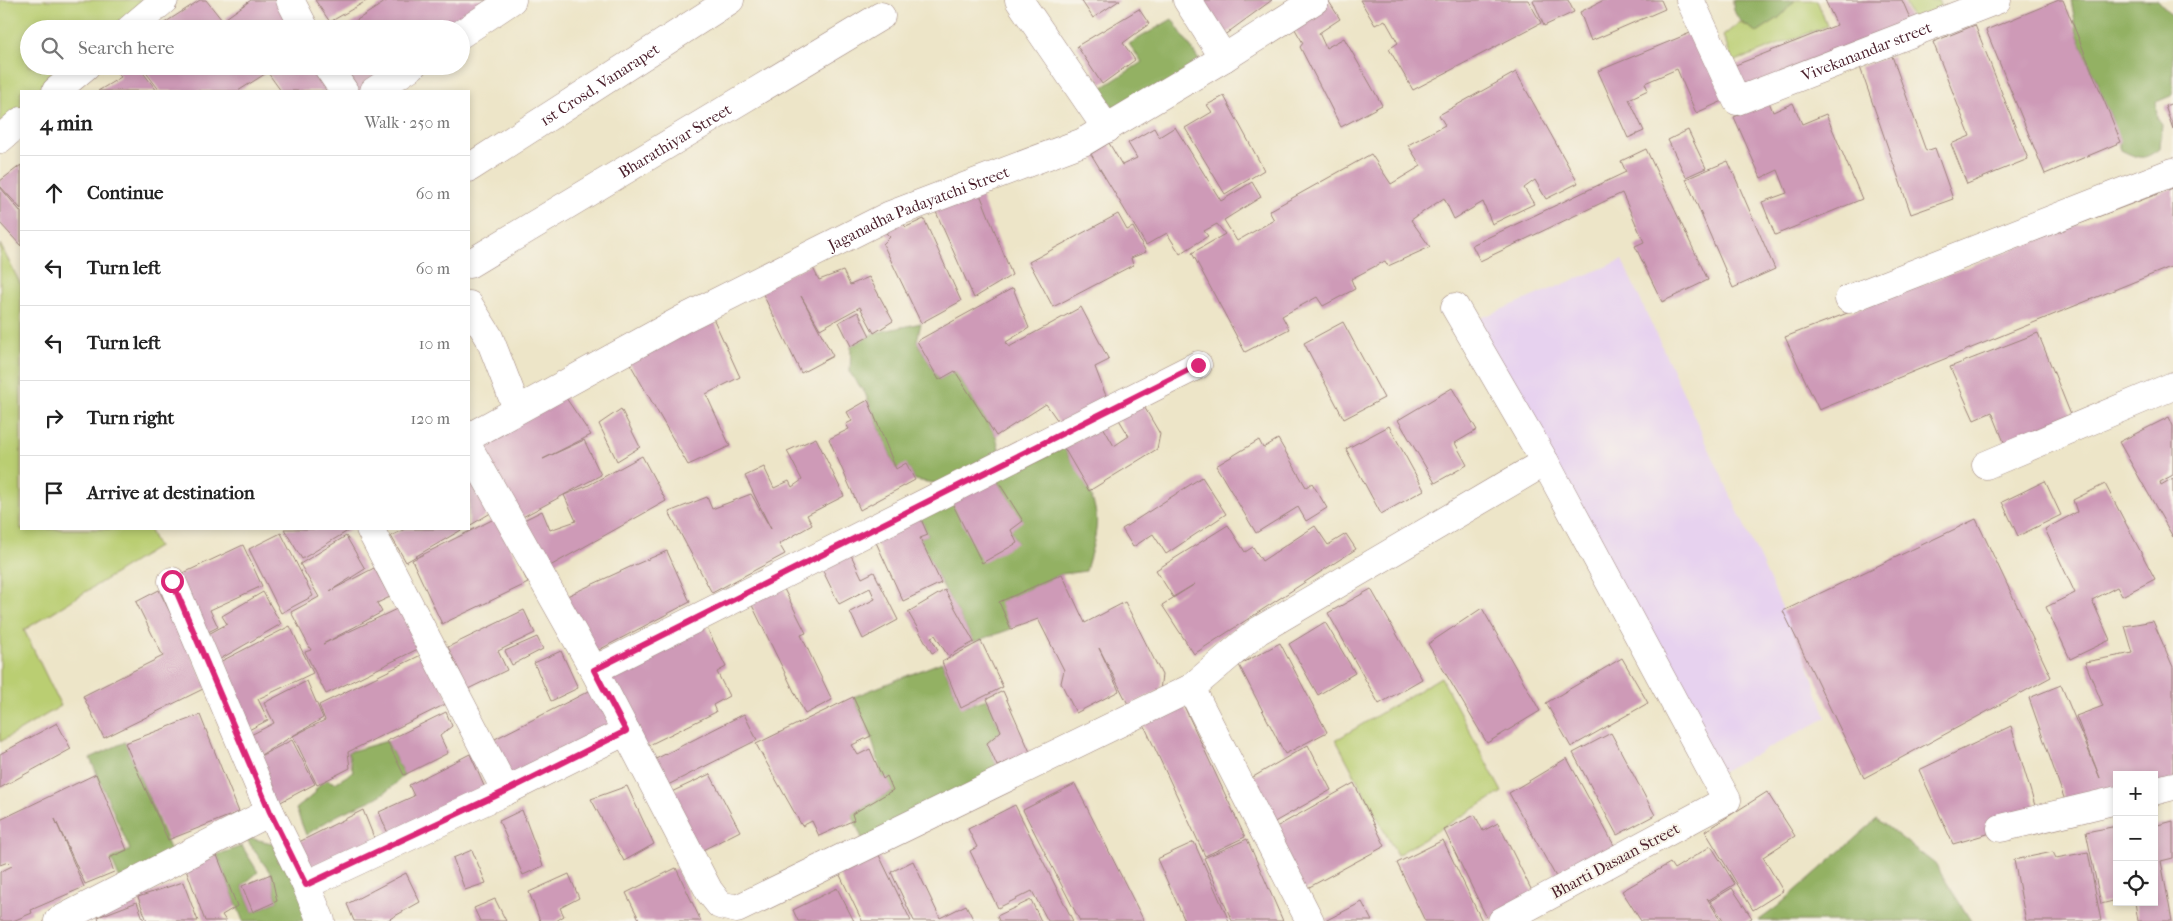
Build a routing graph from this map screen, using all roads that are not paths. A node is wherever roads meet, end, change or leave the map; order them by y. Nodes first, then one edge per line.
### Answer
1 (164, 0) edge
2 (290, 0) edge
3 (512, 0) edge
4 (730, 0) edge
5 (1019, 0) edge
6 (1187, 0) edge
7 (1315, 0) edge
8 (1690, 0) edge
9 (1997, 0) edge
10 (881, 16) dead end
11 (141, 20) edge
12 (300, 20) edge
13 (470, 28) edge
14 (1224, 58) junction
15 (75, 75) edge
16 (333, 75) edge
17 (398, 75) edge
18 (57, 90) edge
19 (343, 90) edge
20 (376, 90) edge
21 (20, 122) edge
22 (1107, 130) junction
23 (0, 138) edge
24 (470, 167) edge
25 (2173, 172) edge
26 (470, 263) edge
27 (1849, 299) dead end
28 (1455, 306) dead end
29 (470, 307) edge
30 (1198, 365) dead end
31 (2173, 386) edge
32 (517, 409) junction
33 (470, 436) edge
34 (470, 450) edge
35 (1545, 462) junction
36 (1986, 465) dead end
37 (371, 530) edge
38 (172, 581) dead end
39 (594, 670) junction
40 (1191, 688) junction
41 (626, 731) junction
42 (2173, 786) edge
43 (2158, 790) edge
44 (506, 791) junction
45 (2113, 801) edge
46 (270, 812) junction
47 (2001, 828) dead end
48 (306, 885) junction
49 (58, 921) edge
50 (321, 921) edge
51 (1310, 921) edge
52 (1502, 921) edge

1 - 11 street
2 - 12 street
3 - 13 street
4 - 24 street, 1st Crosd, Vanarapet
5 - 22 street
6 - 14 street
7 - 14 street, Jaganadha Padayatchi Street
8 - 9 street, Vivekanandar street
10 - 26 street, Bharathiyar Street
14 - 22 street, Jaganadha Padayatchi Street
15 - 18 street
16 - 19 street
17 - 20 street
21 - 23 street
22 - 32 street, Jaganadha Padayatchi Street
25 - 27 street
28 - 35 street
29 - 32 street
30 - 39 street
31 - 36 street
32 - 33 street, Jaganadha Padayatchi Street
34 - 39 street
35 - 40 street
35 - 52 street, Bharti Dasaan Street
37 - 44 street
38 - 46 street
39 - 41 street
40 - 41 street
40 - 51 street
41 - 44 street
42 - 43 street
44 - 48 street
45 - 47 street
46 - 48 street
46 - 49 street
48 - 50 street

